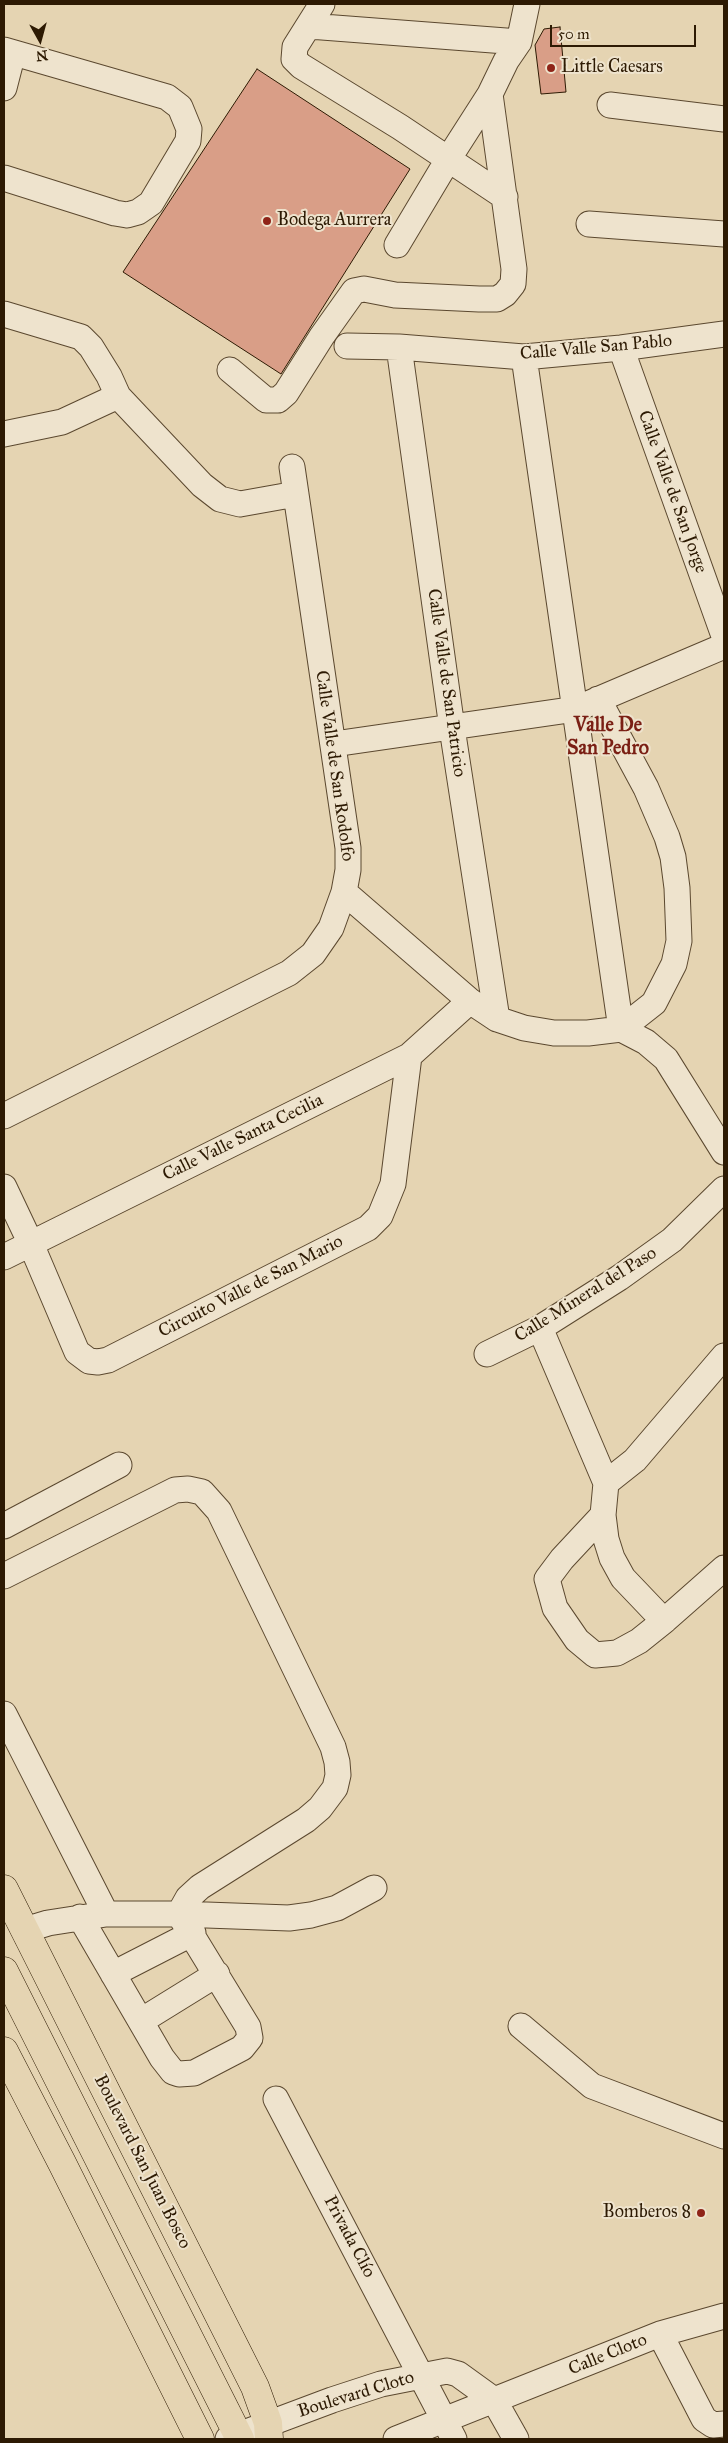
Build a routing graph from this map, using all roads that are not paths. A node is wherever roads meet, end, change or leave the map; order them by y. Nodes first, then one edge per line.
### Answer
1 (322, 4) edge
2 (527, 4) edge
3 (309, 26) junction
4 (519, 42) junction
5 (9, 52) edge
6 (4, 88) edge
7 (490, 94) junction
8 (610, 105) dead end
9 (724, 119) edge
10 (449, 158) junction
11 (4, 178) edge
12 (505, 197) junction
13 (589, 224) dead end
14 (724, 234) edge
15 (397, 245) dead end
16 (4, 314) edge
17 (724, 334) edge
18 (347, 346) dead end
19 (399, 347) junction
20 (621, 348) junction
21 (524, 357) junction
22 (230, 370) dead end
23 (118, 396) junction
24 (4, 434) edge
25 (292, 467) dead end
26 (296, 494) junction
27 (724, 636) edge
28 (724, 646) edge
29 (587, 704) junction
30 (452, 728) junction
31 (334, 744) junction
32 (344, 892) junction
33 (470, 1001) junction
34 (497, 1019) junction
35 (621, 1029) junction
36 (408, 1056) junction
37 (4, 1116) edge
38 (724, 1152) edge
39 (4, 1187) edge
40 (724, 1189) edge
41 (31, 1244) junction
42 (4, 1257) edge
43 (540, 1328) junction
44 (487, 1354) dead end
45 (724, 1356) edge
46 (119, 1465) dead end
47 (606, 1483) junction
48 (603, 1515) junction
49 (4, 1526) edge
50 (724, 1568) edge
51 (4, 1576) edge
52 (664, 1621) junction
53 (4, 1714) edge
54 (374, 1888) dead end
55 (4, 1889) edge
56 (106, 1914) junction
57 (80, 1917) junction
58 (186, 1923) junction
59 (25, 1930) junction
60 (4, 1971) edge
61 (113, 1974) junction
62 (217, 1974) junction
63 (140, 2021) junction
64 (521, 2026) dead end
65 (4, 2051) edge
66 (276, 2099) dead end
67 (724, 2136) edge
68 (724, 2316) edge
69 (660, 2334) junction
70 (422, 2375) junction
71 (494, 2400) junction
72 (724, 2424) edge
73 (449, 2429) edge
74 (268, 2431) edge
75 (235, 2438) edge
76 (200, 2439) edge
77 (396, 2439) edge
78 (516, 2439) edge

1 - 3 street
2 - 4 street
3 - 4 street
3 - 10 street
4 - 7 street
5 - 6 street
5 - 11 street
7 - 10 street
7 - 12 street
8 - 9 street
10 - 12 street
10 - 15 street
12 - 22 street
13 - 14 street
16 - 23 street
17 - 20 street, Calle Valle San Pablo
18 - 19 street, Calle Valle San Pablo
19 - 21 street, Calle Valle San Pablo
19 - 30 street, Calle Valle de San Patricio
20 - 21 street, Calle Valle San Pablo
20 - 27 street, Calle Valle de San Jorge
21 - 29 street
23 - 24 street
23 - 26 street
25 - 26 street, Calle Valle de San Rodolfo
26 - 31 street, Calle Valle de San Rodolfo
28 - 29 street
29 - 30 street
29 - 35 street
29 - 35 street
30 - 31 street
30 - 34 street, Calle Valle de San Patricio
31 - 32 street, Calle Valle de San Rodolfo
32 - 33 street
32 - 37 street
33 - 34 street
33 - 36 street, Calle Valle Santa Cecilia
34 - 35 street
35 - 38 street
36 - 41 street, Calle Valle Santa Cecilia
36 - 41 street, Circuito Valle de San Mario
39 - 41 street, Circuito Valle de San Mario
40 - 43 street, Calle Mineral del Paso
41 - 42 street, Calle Valle Santa Cecilia
43 - 44 street, Calle Mineral del Paso
43 - 47 street
45 - 47 street
46 - 49 street
47 - 48 street
48 - 52 street
48 - 52 street
50 - 52 street
51 - 58 street
53 - 56 street
54 - 58 street
55 - 59 main road, Boulevard San Juan Bosco
56 - 57 street
56 - 58 street
57 - 59 street
57 - 61 street
58 - 61 street
58 - 62 street
59 - 74 main road, Boulevard San Juan Bosco
60 - 75 main road
61 - 63 street
62 - 63 street
62 - 63 street
64 - 67 street
65 - 76 main road
66 - 70 street, Privada Clío
68 - 69 street, Calle Cloto
69 - 71 street, Calle Cloto
69 - 72 street
70 - 71 street, Boulevard Cloto
70 - 73 street, Privada Clío
70 - 74 street, Boulevard Cloto
71 - 73 street
71 - 78 street
73 - 77 street
74 - 75 street, Boulevard Cloto

